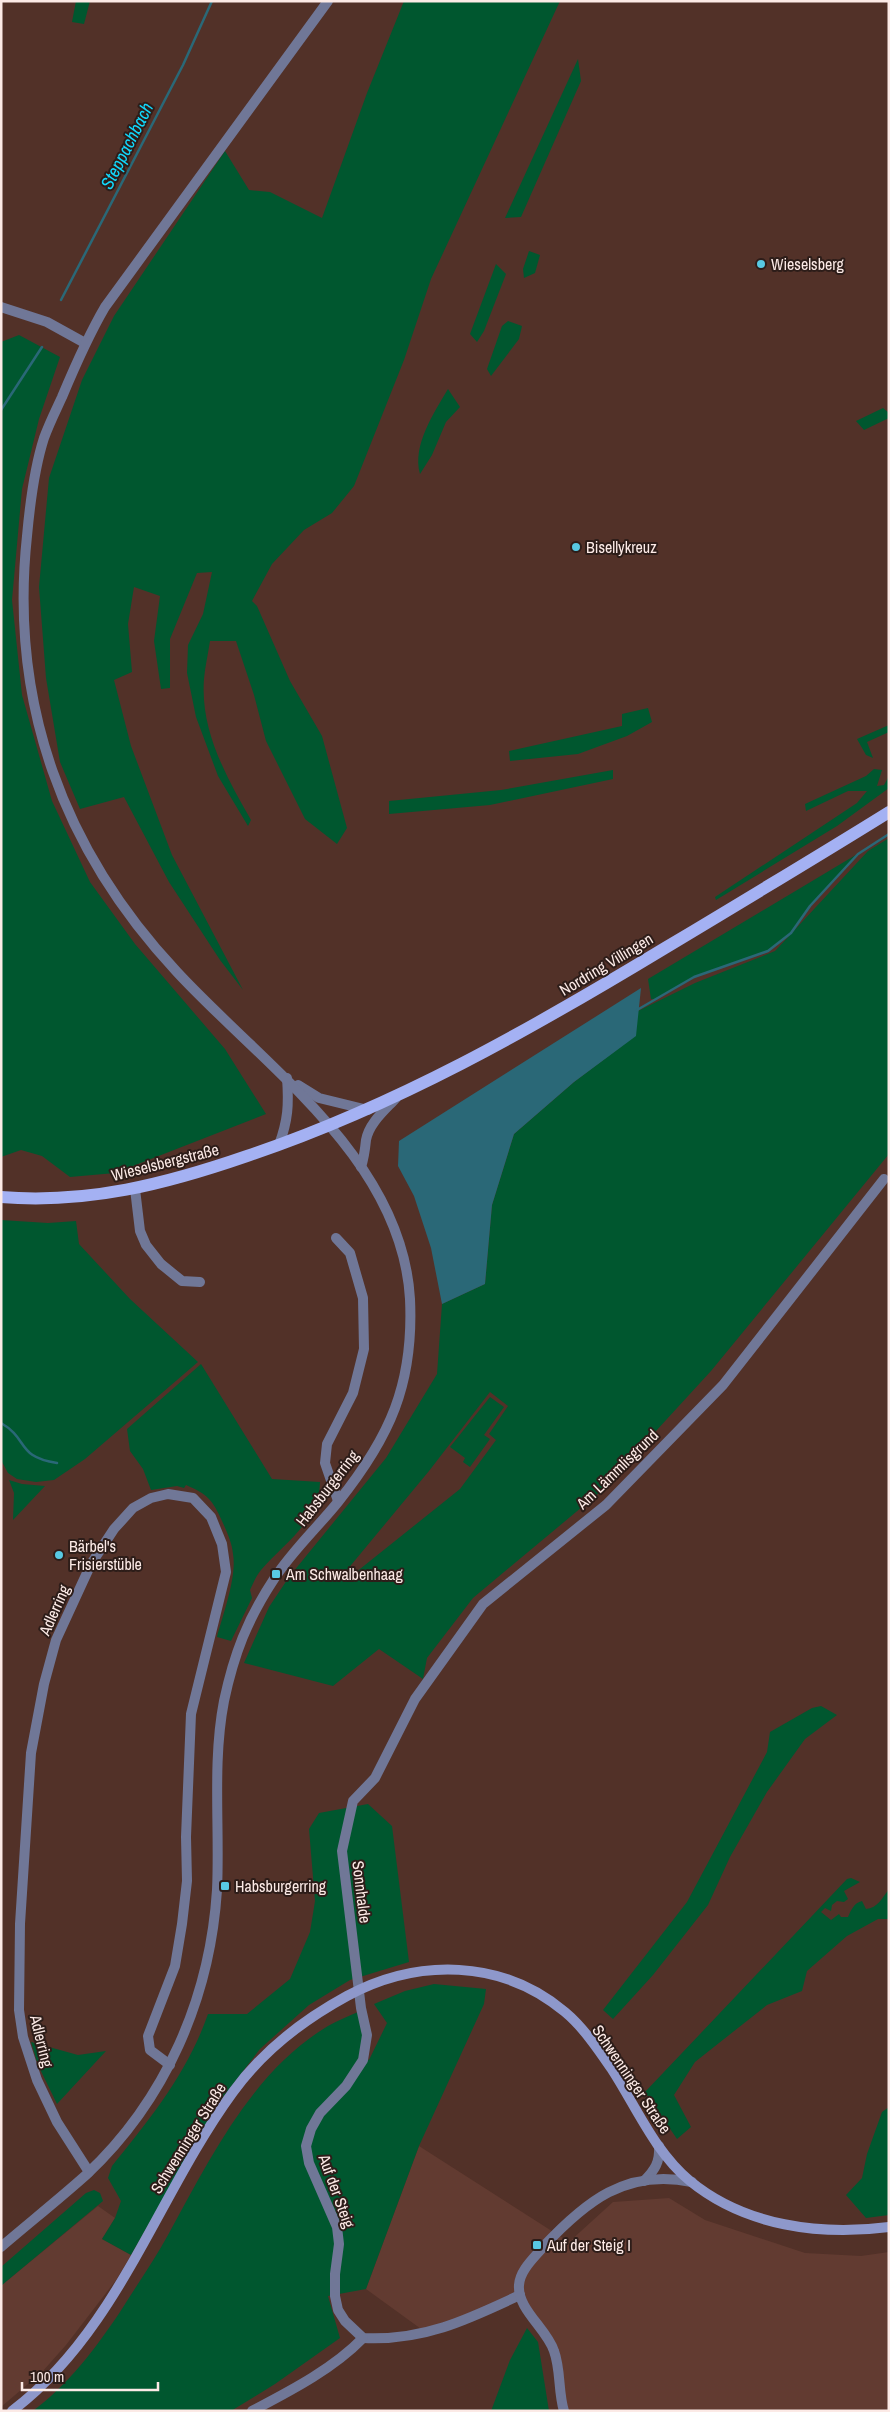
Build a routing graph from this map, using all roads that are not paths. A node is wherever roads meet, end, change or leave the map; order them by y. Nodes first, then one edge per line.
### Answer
1 (328, 1) edge
2 (3, 307) edge
3 (85, 343) junction
4 (889, 812) edge
5 (287, 1078) junction
6 (396, 1098) junction
7 (368, 1110) junction
8 (331, 1126) junction
9 (279, 1146) junction
10 (361, 1167) junction
11 (884, 1179) dead end
12 (135, 1189) junction
13 (1, 1196) edge
14 (336, 1238) dead end
15 (200, 1282) dead end
16 (338, 1501) junction
17 (375, 1778) joint
18 (360, 1989) junction
19 (170, 2065) junction
20 (659, 2146) junction
21 (89, 2172) junction
22 (644, 2181) junction
23 (692, 2182) junction
24 (889, 2227) edge
25 (1, 2247) edge
26 (520, 2295) junction
27 (363, 2338) junction
28 (12, 2411) edge
29 (252, 2411) edge
30 (564, 2411) edge

1 - 3 street
2 - 3 street
3 - 5 street
4 - 6 main road, Nordring Villingen
5 - 7 street
5 - 8 street, Habsburgerring
5 - 9 street
6 - 7 main road, Nordring Villingen
6 - 10 street
7 - 8 main road, Nordring Villingen
8 - 9 main road, Wieselsbergstraße
8 - 10 street, Habsburgerring
9 - 12 main road, Wieselsbergstraße
10 - 16 street, Habsburgerring
11 - 17 street, Am Lämmlisgrund
12 - 13 main road, Wieselsbergstraße
12 - 15 street
14 - 16 street
16 - 19 street, Habsburgerring
17 - 18 street, Sonnhalde
18 - 20 main road, Schwenninger Straße
18 - 27 street, Auf der Steig
18 - 28 main road, Schwenninger Straße
19 - 21 street, Habsburgerring
19 - 21 street, Adlerring
20 - 22 street
20 - 23 main road, Schwenninger Straße
21 - 25 street, Habsburgerring
22 - 23 street
22 - 26 street
23 - 24 main road, Schwenninger Straße
26 - 27 street
26 - 30 street
27 - 29 street

